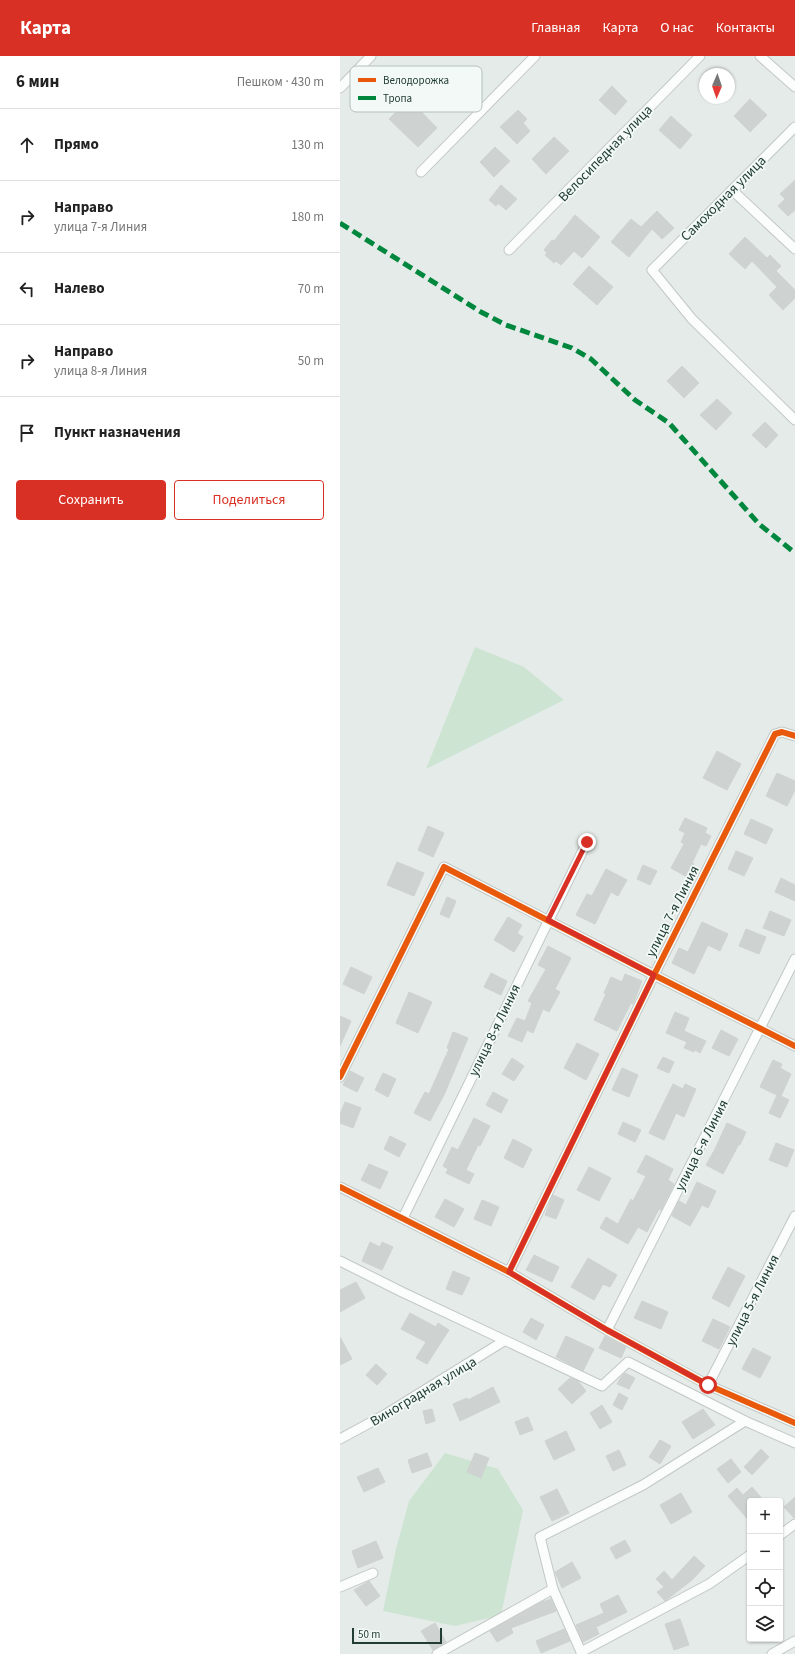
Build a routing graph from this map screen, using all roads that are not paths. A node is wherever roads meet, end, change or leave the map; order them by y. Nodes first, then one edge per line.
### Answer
1 (371, 56) edge
2 (535, 56) edge
3 (700, 56) edge
4 (760, 56) edge
5 (361, 66) edge
6 (350, 78) edge
7 (795, 87) edge
8 (340, 88) edge
9 (482, 110) edge
10 (480, 112) edge
11 (795, 127) edge
12 (421, 172) dead end
13 (732, 190) junction
14 (795, 249) edge
15 (509, 250) dead end
16 (795, 420) edge
17 (795, 736) edge
18 (587, 842) dead end
19 (548, 920) junction
20 (795, 959) edge
21 (654, 975) junction
22 (760, 1029) junction
23 (795, 1046) edge
24 (340, 1078) edge
25 (340, 1187) edge
26 (795, 1216) edge
27 (403, 1218) junction
28 (340, 1261) edge
29 (509, 1272) junction
30 (607, 1330) junction
31 (504, 1341) junction
32 (708, 1385) junction
33 (745, 1421) junction
34 (795, 1423) edge
35 (340, 1439) edge
36 (795, 1443) edge
37 (795, 1524) edge
38 (781, 1534) edge
39 (747, 1557) edge
40 (373, 1572) dead end
41 (340, 1587) edge
42 (553, 1589) junction
43 (795, 1641) edge
44 (582, 1653) edge
45 (437, 1654) edge
46 (772, 1654) edge

1 - 5 street
2 - 9 street
3 - 15 street, Велосипедная улица
4 - 7 street
6 - 8 street
10 - 12 street
11 - 13 street, Самоходная улица
13 - 14 street
13 - 16 street, Самоходная улица
17 - 21 street, улица 7-я Линия
18 - 19 street, улица 8-я Линия
19 - 21 street
19 - 24 street
19 - 27 street, улица 8-я Линия
20 - 22 street, улица 6-я Линия
21 - 22 street
21 - 29 street, улица 7-я Линия
22 - 23 street
22 - 30 street, улица 6-я Линия
25 - 27 street
26 - 32 street, улица 5-я Линия
27 - 29 street
28 - 31 street
29 - 30 street
30 - 32 street
31 - 33 street
31 - 35 street, Виноградная улица
32 - 34 street
33 - 36 street
33 - 42 street
37 - 38 street
39 - 44 street
40 - 41 street
42 - 44 street
42 - 45 street
43 - 46 street

